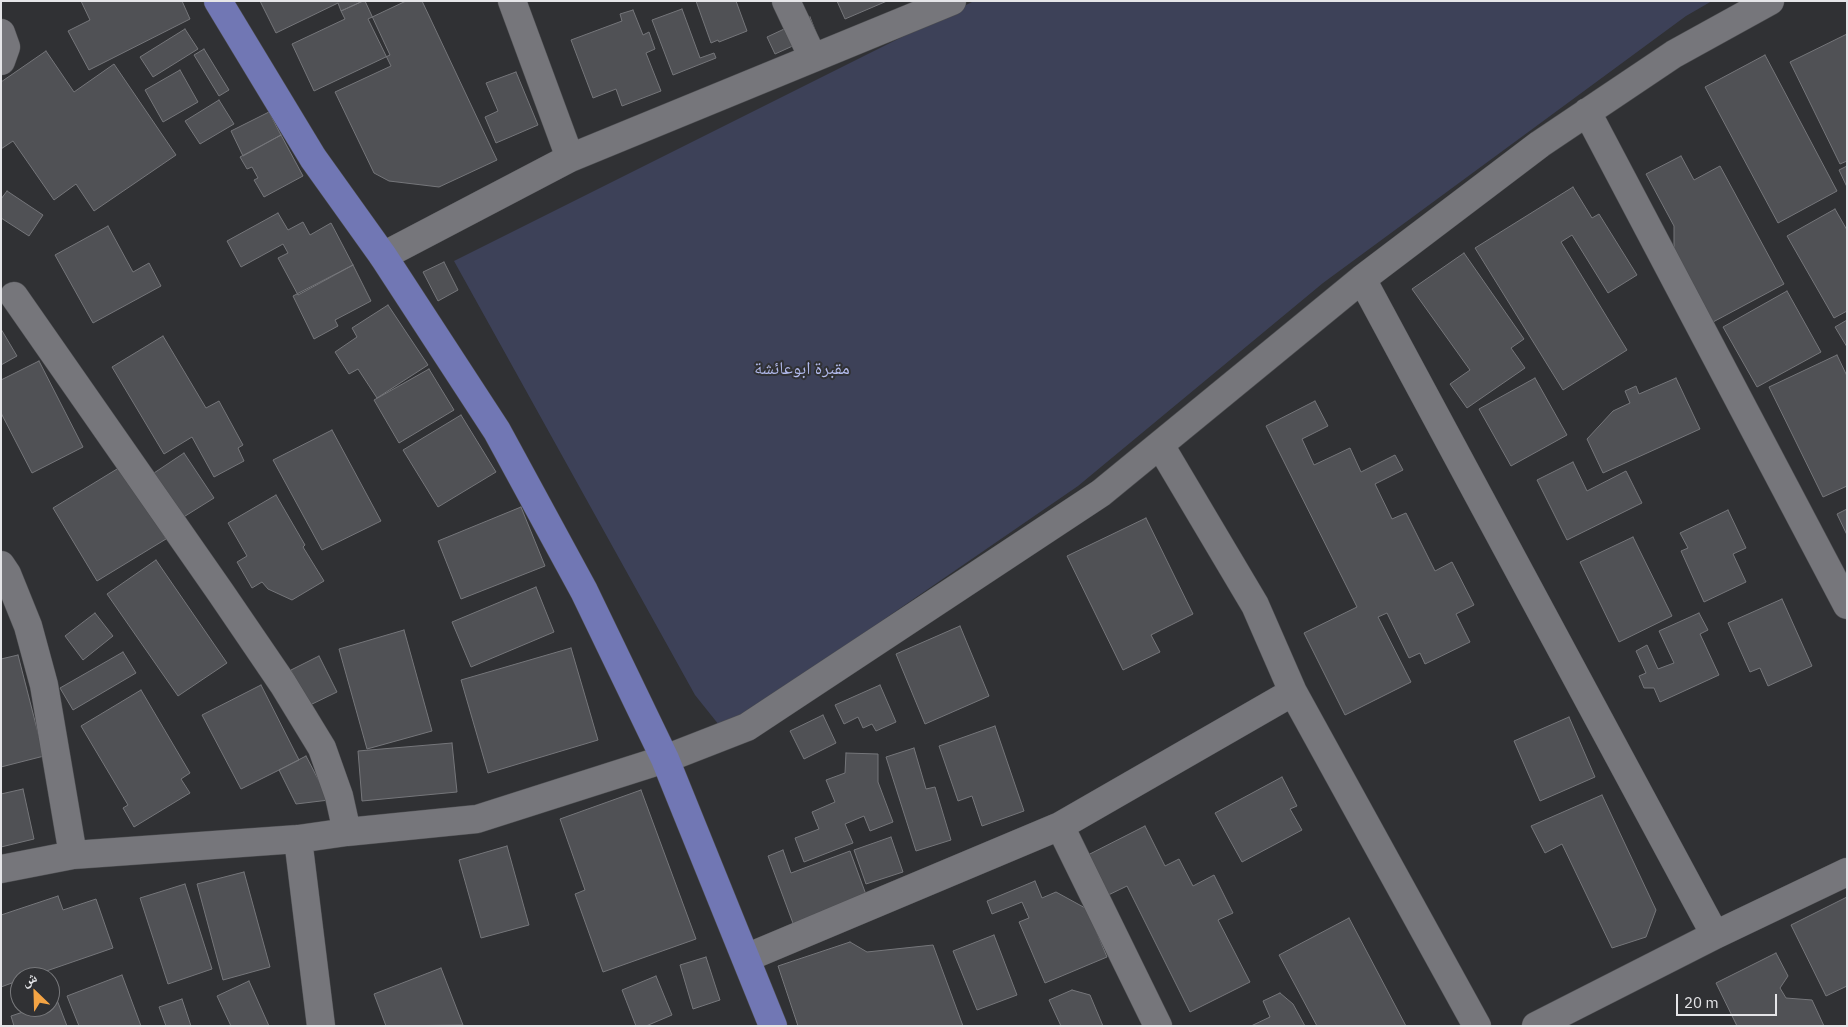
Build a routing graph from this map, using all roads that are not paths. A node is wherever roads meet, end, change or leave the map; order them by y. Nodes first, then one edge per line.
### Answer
1 (218, 1) edge
2 (512, 1) edge
3 (786, 1) edge
4 (952, 1) edge
5 (1770, 1) edge
6 (1, 33) edge
7 (813, 58) junction
8 (1, 61) edge
9 (1587, 112) junction
10 (570, 158) junction
11 (383, 256) junction
12 (1362, 279) junction
13 (14, 296) dead end
14 (1160, 445) junction
15 (1, 565) edge
16 (1847, 605) edge
17 (1293, 692) junction
18 (665, 758) junction
19 (1060, 826) junction
20 (347, 832) junction
21 (298, 839) junction
22 (73, 855) junction
23 (1, 869) edge
24 (1847, 872) edge
25 (1715, 935) junction
26 (746, 958) junction
27 (321, 1026) edge
28 (773, 1026) edge
29 (1158, 1026) edge
30 (1477, 1026) edge
31 (1536, 1026) edge

1 - 11 main road
2 - 10 street
3 - 7 street
4 - 7 street
5 - 9 street
6 - 8 street
7 - 10 street
9 - 12 street
9 - 16 street
10 - 11 street
11 - 18 main road
12 - 14 street
12 - 25 street
13 - 20 street
14 - 17 street
14 - 18 street
15 - 22 street
17 - 19 street
17 - 30 street
18 - 20 street
18 - 26 main road
19 - 26 street
19 - 29 street
20 - 21 street
21 - 22 street
21 - 27 street
22 - 23 street
24 - 25 street
25 - 31 street
26 - 28 main road

